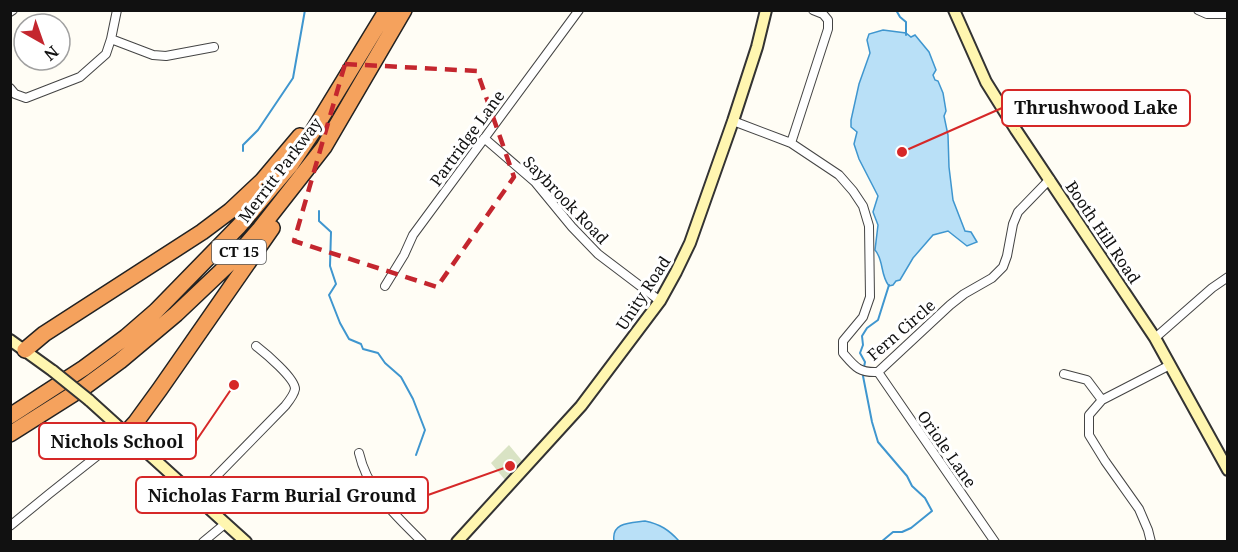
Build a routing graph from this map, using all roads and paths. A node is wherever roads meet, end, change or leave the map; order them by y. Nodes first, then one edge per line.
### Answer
1 (117, 10) edge
2 (387, 10) edge
3 (404, 10) edge
4 (579, 10) edge
5 (766, 10) edge
6 (813, 10) edge
7 (954, 10) edge
8 (1198, 10) edge
9 (1227, 14) edge
10 (111, 39) junction
11 (214, 46) dead end
12 (344, 79) junction
13 (10, 88) edge
14 (733, 121) junction
15 (484, 138) junction
16 (791, 143) junction
17 (324, 147) junction
18 (1050, 179) junction
19 (1227, 277) edge
20 (385, 286) dead end
21 (660, 301) junction
22 (1155, 338) junction
23 (10, 340) edge
24 (256, 346) dead end
25 (25, 350) junction
26 (1170, 365) junction
27 (878, 372) junction
28 (1064, 374) dead end
29 (1102, 400) junction
30 (31, 403) junction
31 (10, 410) edge
32 (10, 416) edge
33 (11, 433) edge
34 (126, 433) junction
35 (359, 453) dead end
36 (1227, 470) edge
37 (197, 496) junction
38 (226, 523) junction
39 (10, 526) edge
40 (203, 542) edge
41 (246, 542) edge
42 (422, 542) edge
43 (457, 542) edge
44 (994, 542) edge
45 (1151, 542) edge

1 - 10 street
2 - 12 highway, Merritt Parkway / CT 15
3 - 17 highway, Merritt Parkway / CT 15
4 - 15 street, Partridge Lane
5 - 14 main road, Unity Road
6 - 16 street
7 - 18 main road, Booth Hill Road
8 - 9 street
10 - 11 street
10 - 13 street
12 - 25 highway
12 - 30 highway, Merritt Parkway / CT 15
14 - 16 street, Fern Circle
14 - 21 main road, Unity Road
15 - 20 street, Partridge Lane
15 - 21 street, Saybrook Road
16 - 27 street, Fern Circle
17 - 33 highway, Merritt Parkway / CT 15
17 - 34 highway
18 - 22 main road, Booth Hill Road
18 - 27 street, Fern Circle
19 - 22 street
21 - 43 main road, Unity Road
22 - 26 main road, Booth Hill Road
23 - 25 main road
24 - 37 street
25 - 34 main road, bridge
26 - 29 street
26 - 36 main road, Booth Hill Road
27 - 44 street, Oriole Lane
28 - 29 street
29 - 45 street
30 - 31 highway
30 - 32 highway, Merritt Parkway / CT 15
34 - 37 main road
34 - 39 street
35 - 42 street
37 - 38 main road
38 - 40 street
38 - 41 main road

